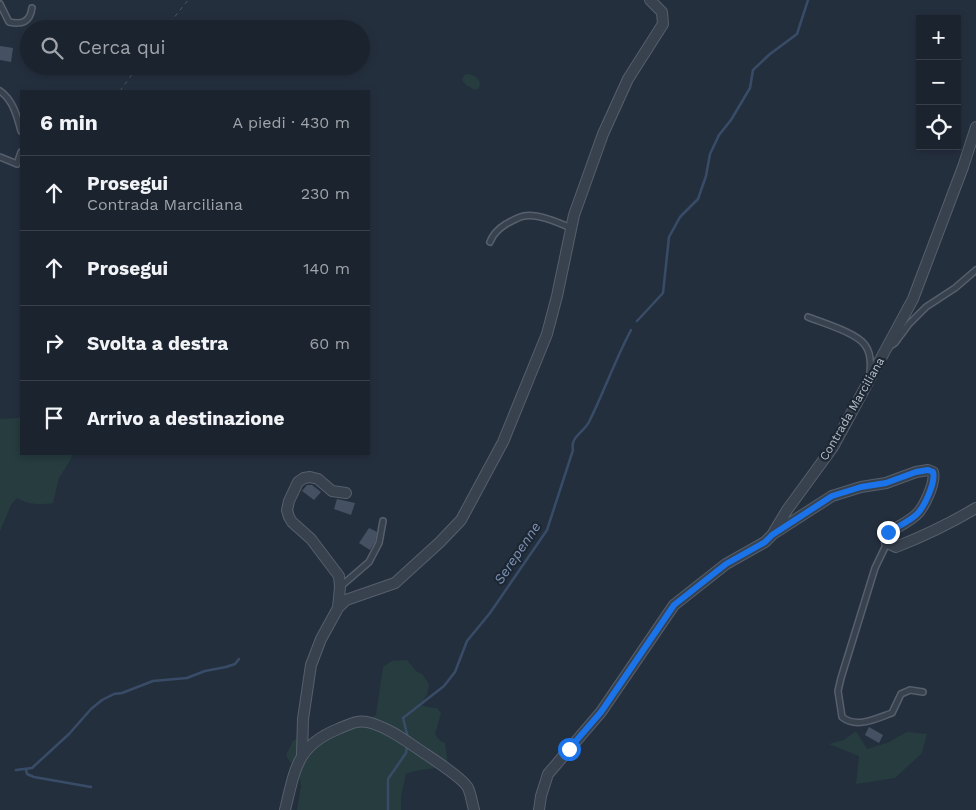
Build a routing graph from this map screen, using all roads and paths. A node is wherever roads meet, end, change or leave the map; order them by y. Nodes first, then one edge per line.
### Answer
1 (188, 0) edge
2 (650, 0) edge
3 (0, 4) edge
4 (32, 8) dead end
5 (27, 20) edge
6 (171, 20) edge
7 (20, 24) edge
8 (132, 75) edge
9 (121, 90) edge
10 (0, 91) edge
11 (20, 127) edge
12 (976, 127) edge
13 (20, 155) edge
14 (0, 157) edge
15 (572, 228) junction
16 (490, 242) dead end
17 (976, 270) edge
18 (808, 317) dead end
19 (886, 348) junction
20 (869, 380) junction
21 (346, 492) dead end
22 (976, 508) edge
23 (383, 521) dead end
24 (772, 535) junction
25 (887, 543) junction
26 (340, 587) junction
27 (338, 608) junction
28 (922, 692) dead end
29 (302, 754) junction
30 (285, 810) edge
31 (474, 810) edge
32 (539, 810) edge

1 - 6 path
2 - 15 street
3 - 7 lane
4 - 5 lane
8 - 9 path
10 - 11 lane
12 - 19 street, Contrada Marciliana
13 - 14 lane
15 - 16 lane
15 - 27 street
17 - 19 lane
18 - 20 lane
19 - 20 street, Contrada Marciliana
20 - 24 street, Contrada Marciliana
21 - 26 street
22 - 25 street
23 - 26 lane
24 - 25 street
24 - 32 street, Contrada Marciliana
25 - 28 lane
26 - 27 street
27 - 29 street
29 - 30 street
29 - 31 street

